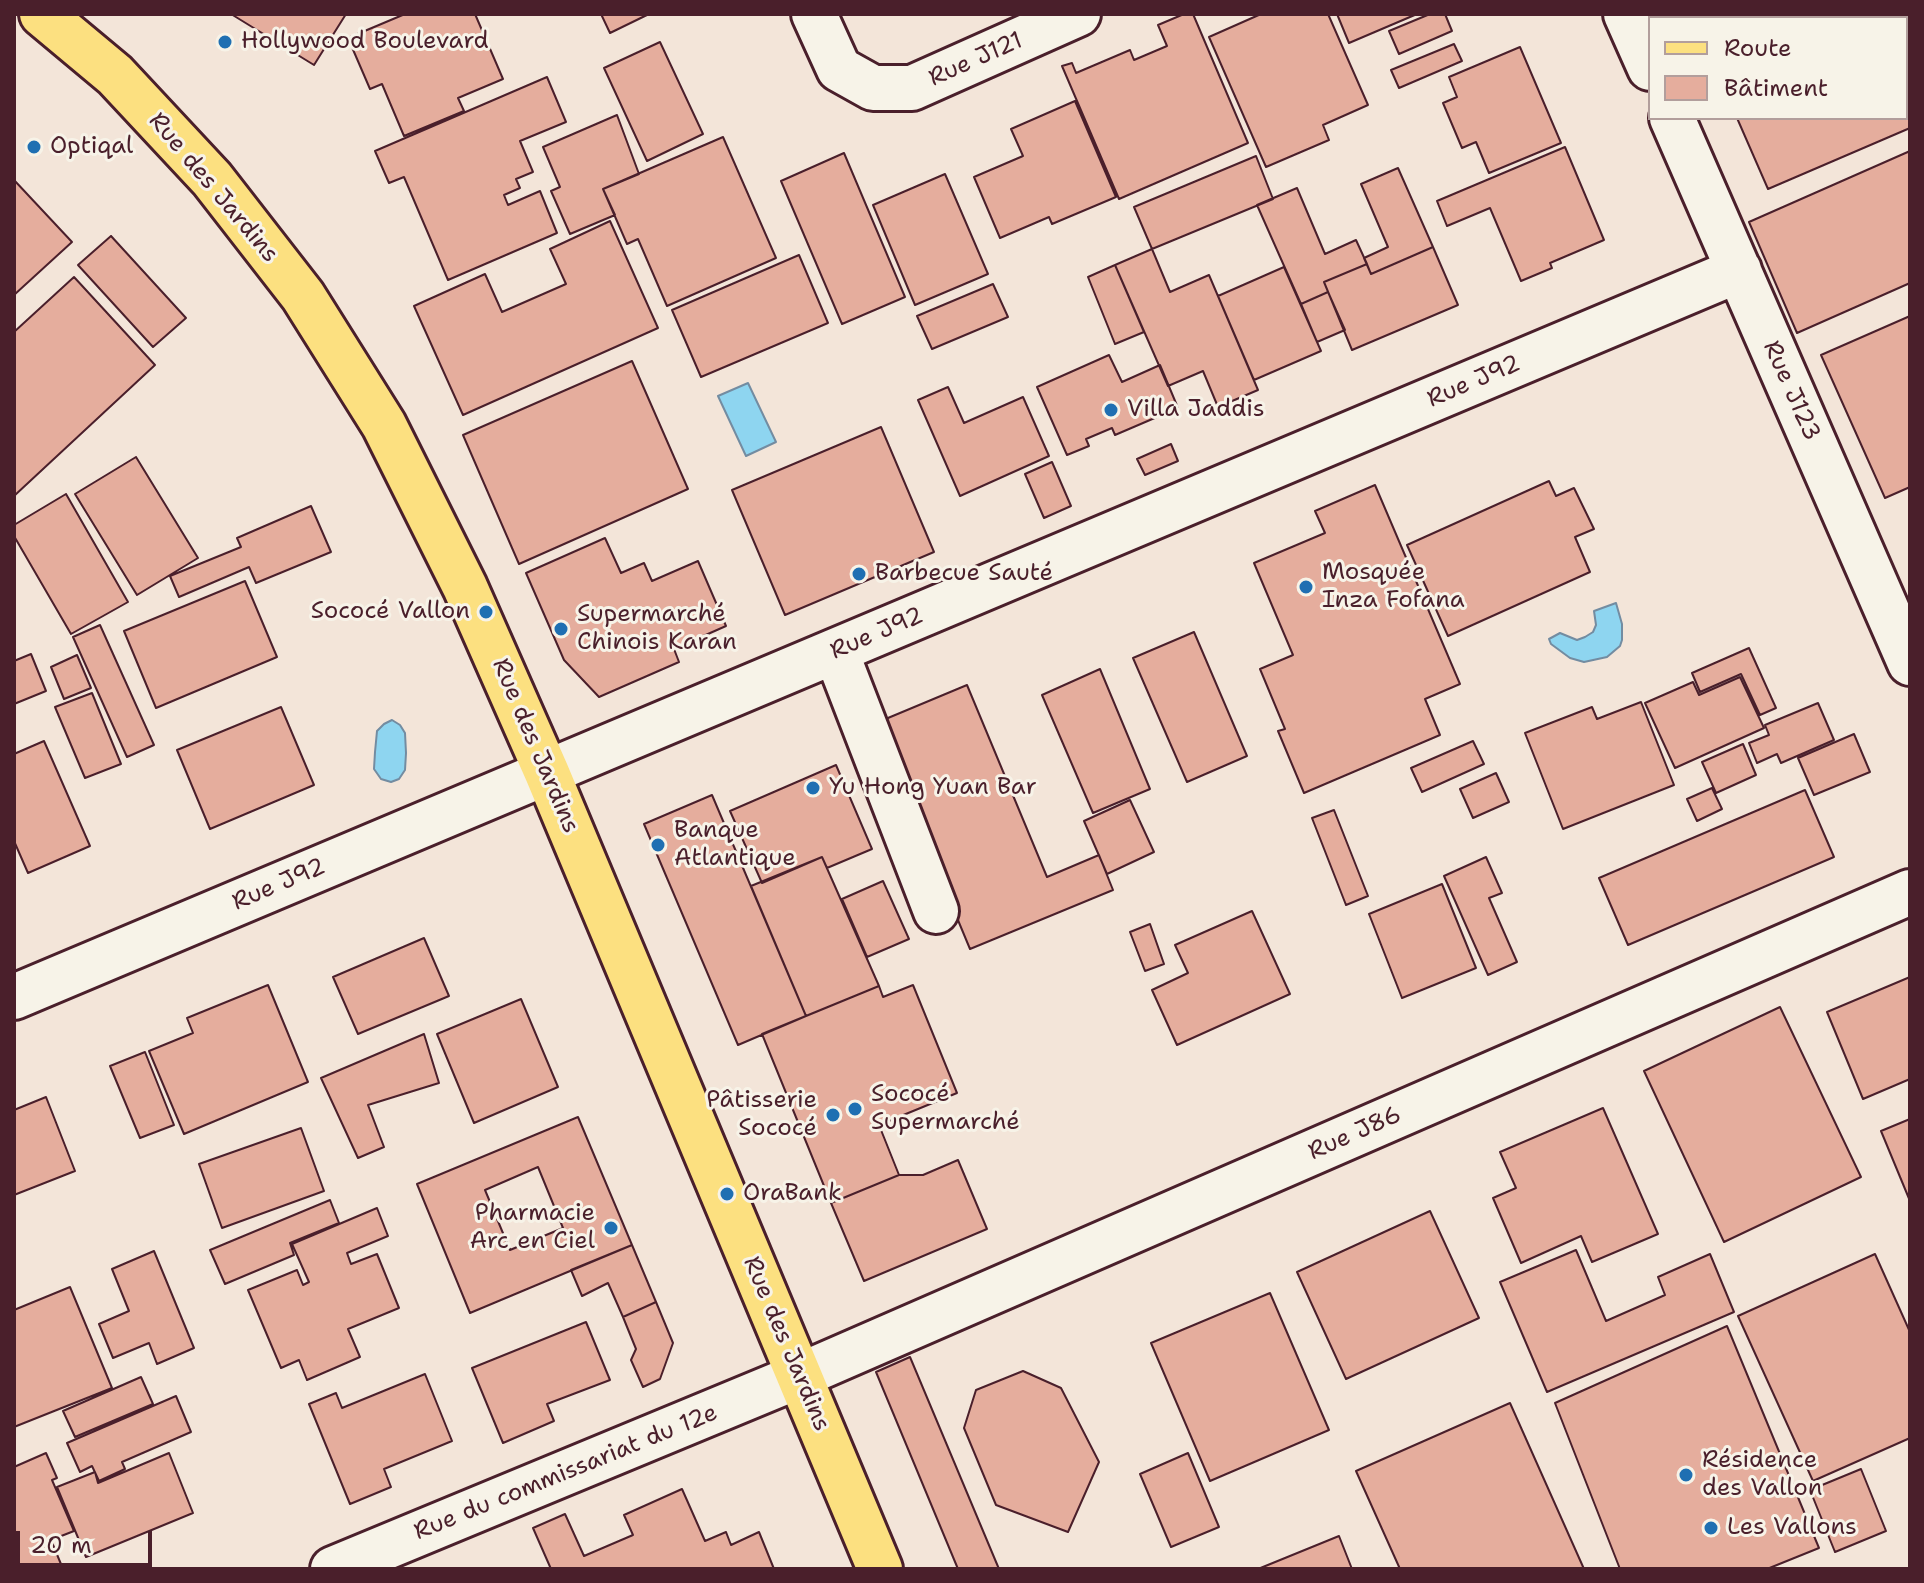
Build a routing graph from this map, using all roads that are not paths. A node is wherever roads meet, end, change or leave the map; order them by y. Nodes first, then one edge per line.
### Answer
1 (42, 14) edge
2 (814, 14) edge
3 (1078, 14) edge
4 (1626, 14) edge
5 (1648, 64) edge
6 (1673, 120) edge
7 (1739, 270) junction
8 (836, 652) junction
9 (1910, 663) edge
10 (547, 773) junction
11 (1910, 892) edge
12 (936, 911) dead end
13 (14, 997) edge
14 (799, 1376) junction
15 (333, 1569) edge
16 (880, 1569) edge

1 - 10 main road, Rue des Jardins
2 - 3 street, Rue J121
4 - 5 street
6 - 7 street, Rue J123
7 - 8 street, Rue J92
7 - 9 street, Rue J123
8 - 10 street, Rue J92
8 - 12 street
10 - 13 street, Rue J92
10 - 14 main road, Rue des Jardins
11 - 14 street, Rue J86
14 - 15 street, Rue du commissariat du 12e
14 - 16 main road, Rue des Jardins

